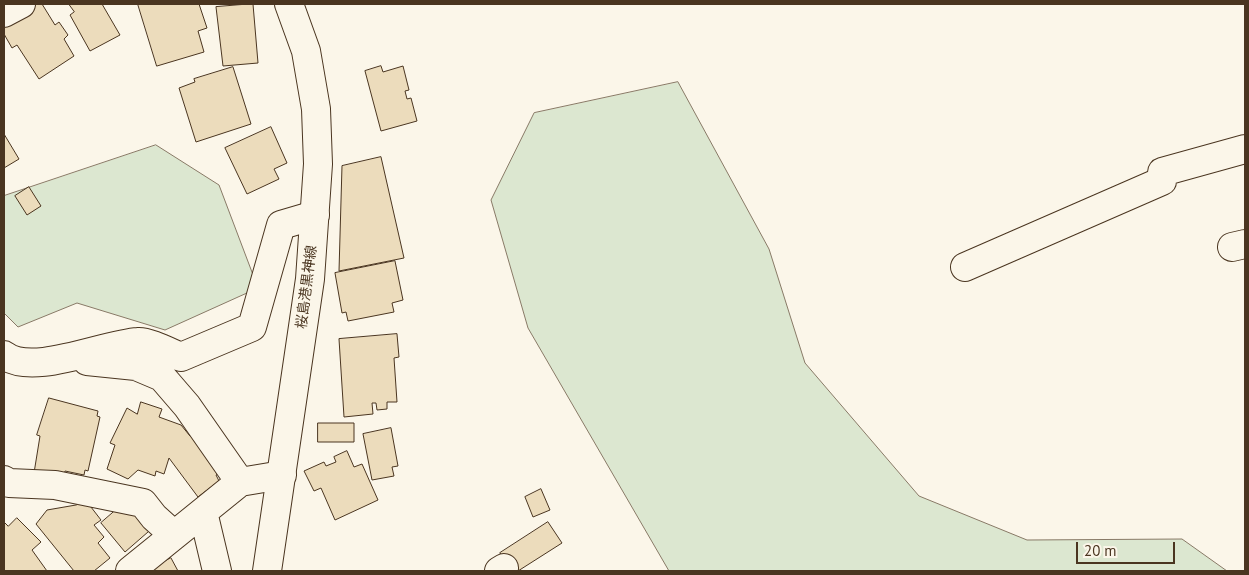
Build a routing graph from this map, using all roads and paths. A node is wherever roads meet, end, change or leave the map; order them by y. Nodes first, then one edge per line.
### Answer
1 (22, 4) edge
2 (289, 4) edge
3 (4, 13) edge
4 (1245, 149) edge
5 (315, 215) junction
6 (965, 267) dead end
7 (65, 353) junction
8 (4, 355) edge
9 (282, 475) junction
10 (4, 480) edge
11 (240, 482) junction
12 (203, 512) junction
13 (174, 535) junction
14 (130, 571) edge
15 (218, 571) edge
16 (267, 571) edge

1 - 3 street
2 - 5 street, 桜島港黒神線
4 - 6 street
5 - 7 street
5 - 9 street, 桜島港黒神線
7 - 8 street
7 - 11 street
9 - 11 street
9 - 16 street, 桜島港黒神線
10 - 13 street
11 - 12 street
12 - 13 street
12 - 15 street
13 - 14 street

